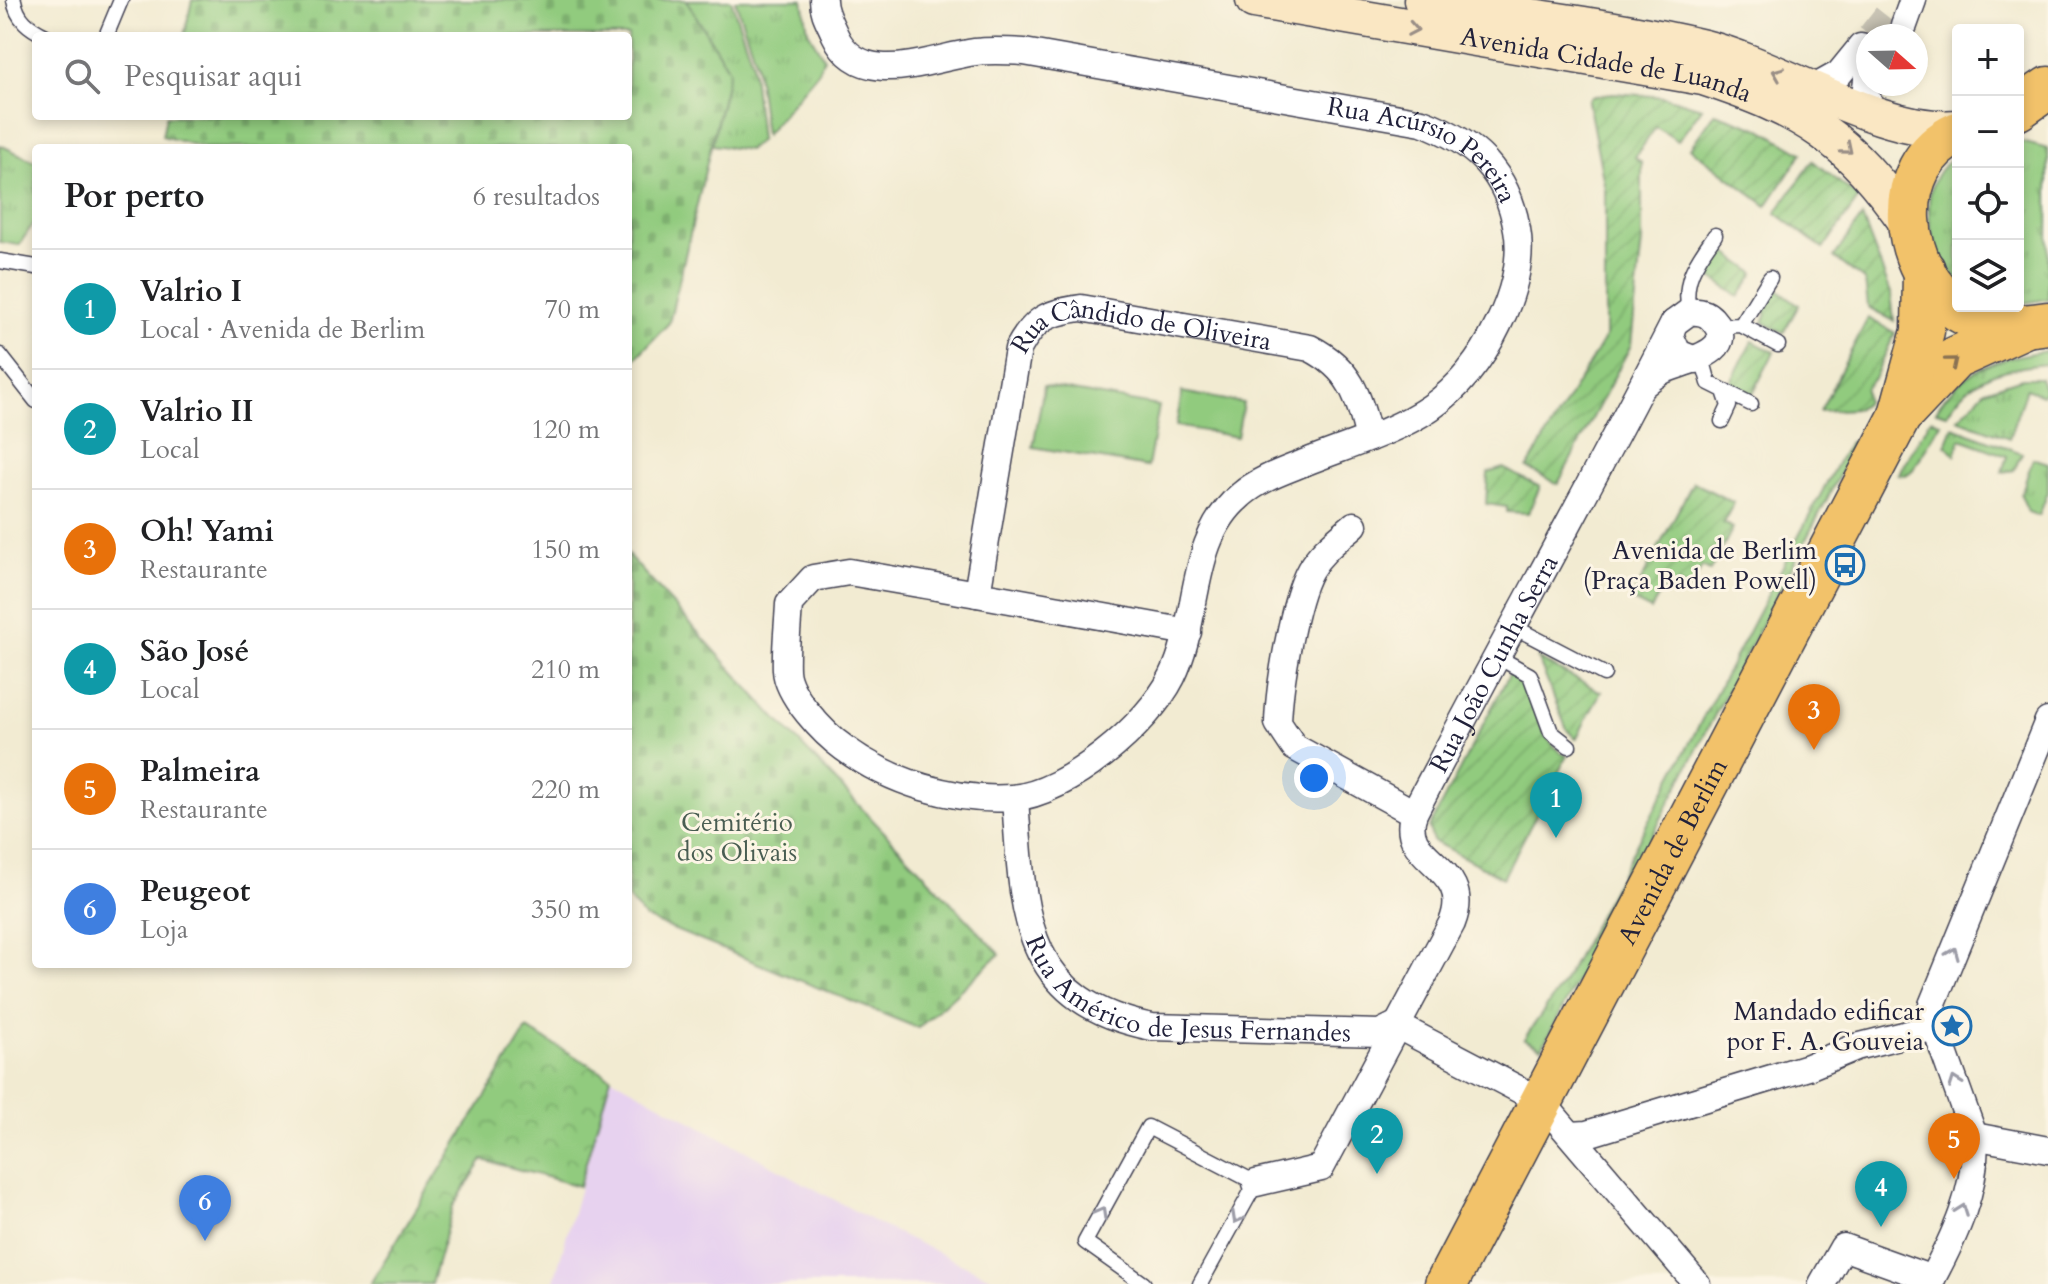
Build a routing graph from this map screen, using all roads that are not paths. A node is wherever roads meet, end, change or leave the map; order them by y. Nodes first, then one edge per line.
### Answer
1 (14, 0) edge
2 (121, 0) edge
3 (823, 0) edge
4 (1254, 0) edge
5 (1422, 0) edge
6 (1498, 14) edge
7 (38, 32) edge
8 (108, 32) edge
9 (1856, 53) edge
10 (1814, 88) junction
11 (2048, 88) edge
12 (1866, 96) edge
13 (2024, 105) edge
14 (1873, 112) junction
15 (2024, 122) edge
16 (2048, 127) edge
17 (1952, 130) edge
18 (1952, 134) edge
19 (1909, 225) junction
20 (1715, 235) dead end
21 (0, 261) edge
22 (32, 266) edge
23 (1924, 270) junction
24 (1770, 278) dead end
25 (1681, 317) junction
26 (1728, 325) junction
27 (2037, 325) edge
28 (1778, 345) dead end
29 (0, 355) edge
30 (1699, 359) junction
31 (1642, 386) junction
32 (1724, 391) junction
33 (32, 396) edge
34 (1751, 404) dead end
35 (1899, 418) junction
36 (1722, 421) dead end
37 (1369, 438) junction
38 (1354, 525) dead end
39 (977, 594) junction
40 (1512, 626) junction
41 (1188, 632) junction
42 (1496, 656) junction
43 (1604, 674) dead end
44 (2048, 721) edge
45 (1569, 746) dead end
46 (1015, 798) junction
47 (1414, 813) junction
48 (1396, 1025) junction
49 (1935, 1027) junction
50 (1541, 1101) junction
51 (1571, 1135) junction
52 (1974, 1136) junction
53 (2048, 1150) edge
54 (1256, 1183) junction
55 (1930, 1281) edge
56 (1144, 1284) edge
57 (1200, 1284) edge
58 (1446, 1284) edge
59 (1697, 1284) edge
60 (1822, 1284) edge

1 - 7 lane
2 - 8 lane
3 - 37 street, Rua Acúrsio Pereira
4 -> 6 main road, Avenida Cidade de Luanda
5 - 6 main road, Avenida Cidade de Luanda
10 -> 6 main road, Avenida Cidade de Luanda
6 -> 19 main road, Avenida Cidade de Luanda
9 - 10 street
10 - 14 main road, Avenida Cidade de Luanda
11 - 13 main road
12 - 14 street
14 - 17 main road, Avenida Cidade de Luanda
15 - 16 main road
18 - 19 main road
19 - 23 main road
20 - 25 lane
21 - 22 lane
23 - 27 main road
23 - 35 main road, Avenida de Berlim
24 - 26 lane
25 - 26 street
25 - 30 street
25 - 31 street, Rua João Cunha Serra
26 - 28 lane
26 - 30 street
35 -> 27 main road, Avenida de Berlim
29 - 33 lane
30 - 31 street
30 - 32 lane
31 - 40 street, Rua João Cunha Serra
32 - 34 lane
32 - 36 lane
35 - 50 main road, Avenida de Berlim
37 - 39 street, Rua Cândido de Oliveira
37 - 41 street, Rua Acúrsio Pereira
38 - 47 street
39 - 41 street
39 - 46 street, Rua Acúrsio Pereira
40 - 42 street, Rua João Cunha Serra
40 - 43 lane
41 - 46 street, Rua Acúrsio Pereira
42 - 45 lane
42 - 47 street, Rua João Cunha Serra
49 -> 44 street
46 - 48 street, Rua Américo de Jesus Fernandes
47 - 48 street, Rua Américo de Jesus Fernandes
48 - 50 street, Rua Américo de Jesus Fernandes
48 - 54 street, Rua Américo de Jesus Fernandes
49 - 51 street
52 -> 49 street
50 - 51 street
50 - 58 main road, Avenida de Berlim
51 - 59 street
52 - 53 street
55 -> 52 street
56 -> 54 lane
54 -> 57 lane
55 - 60 street

